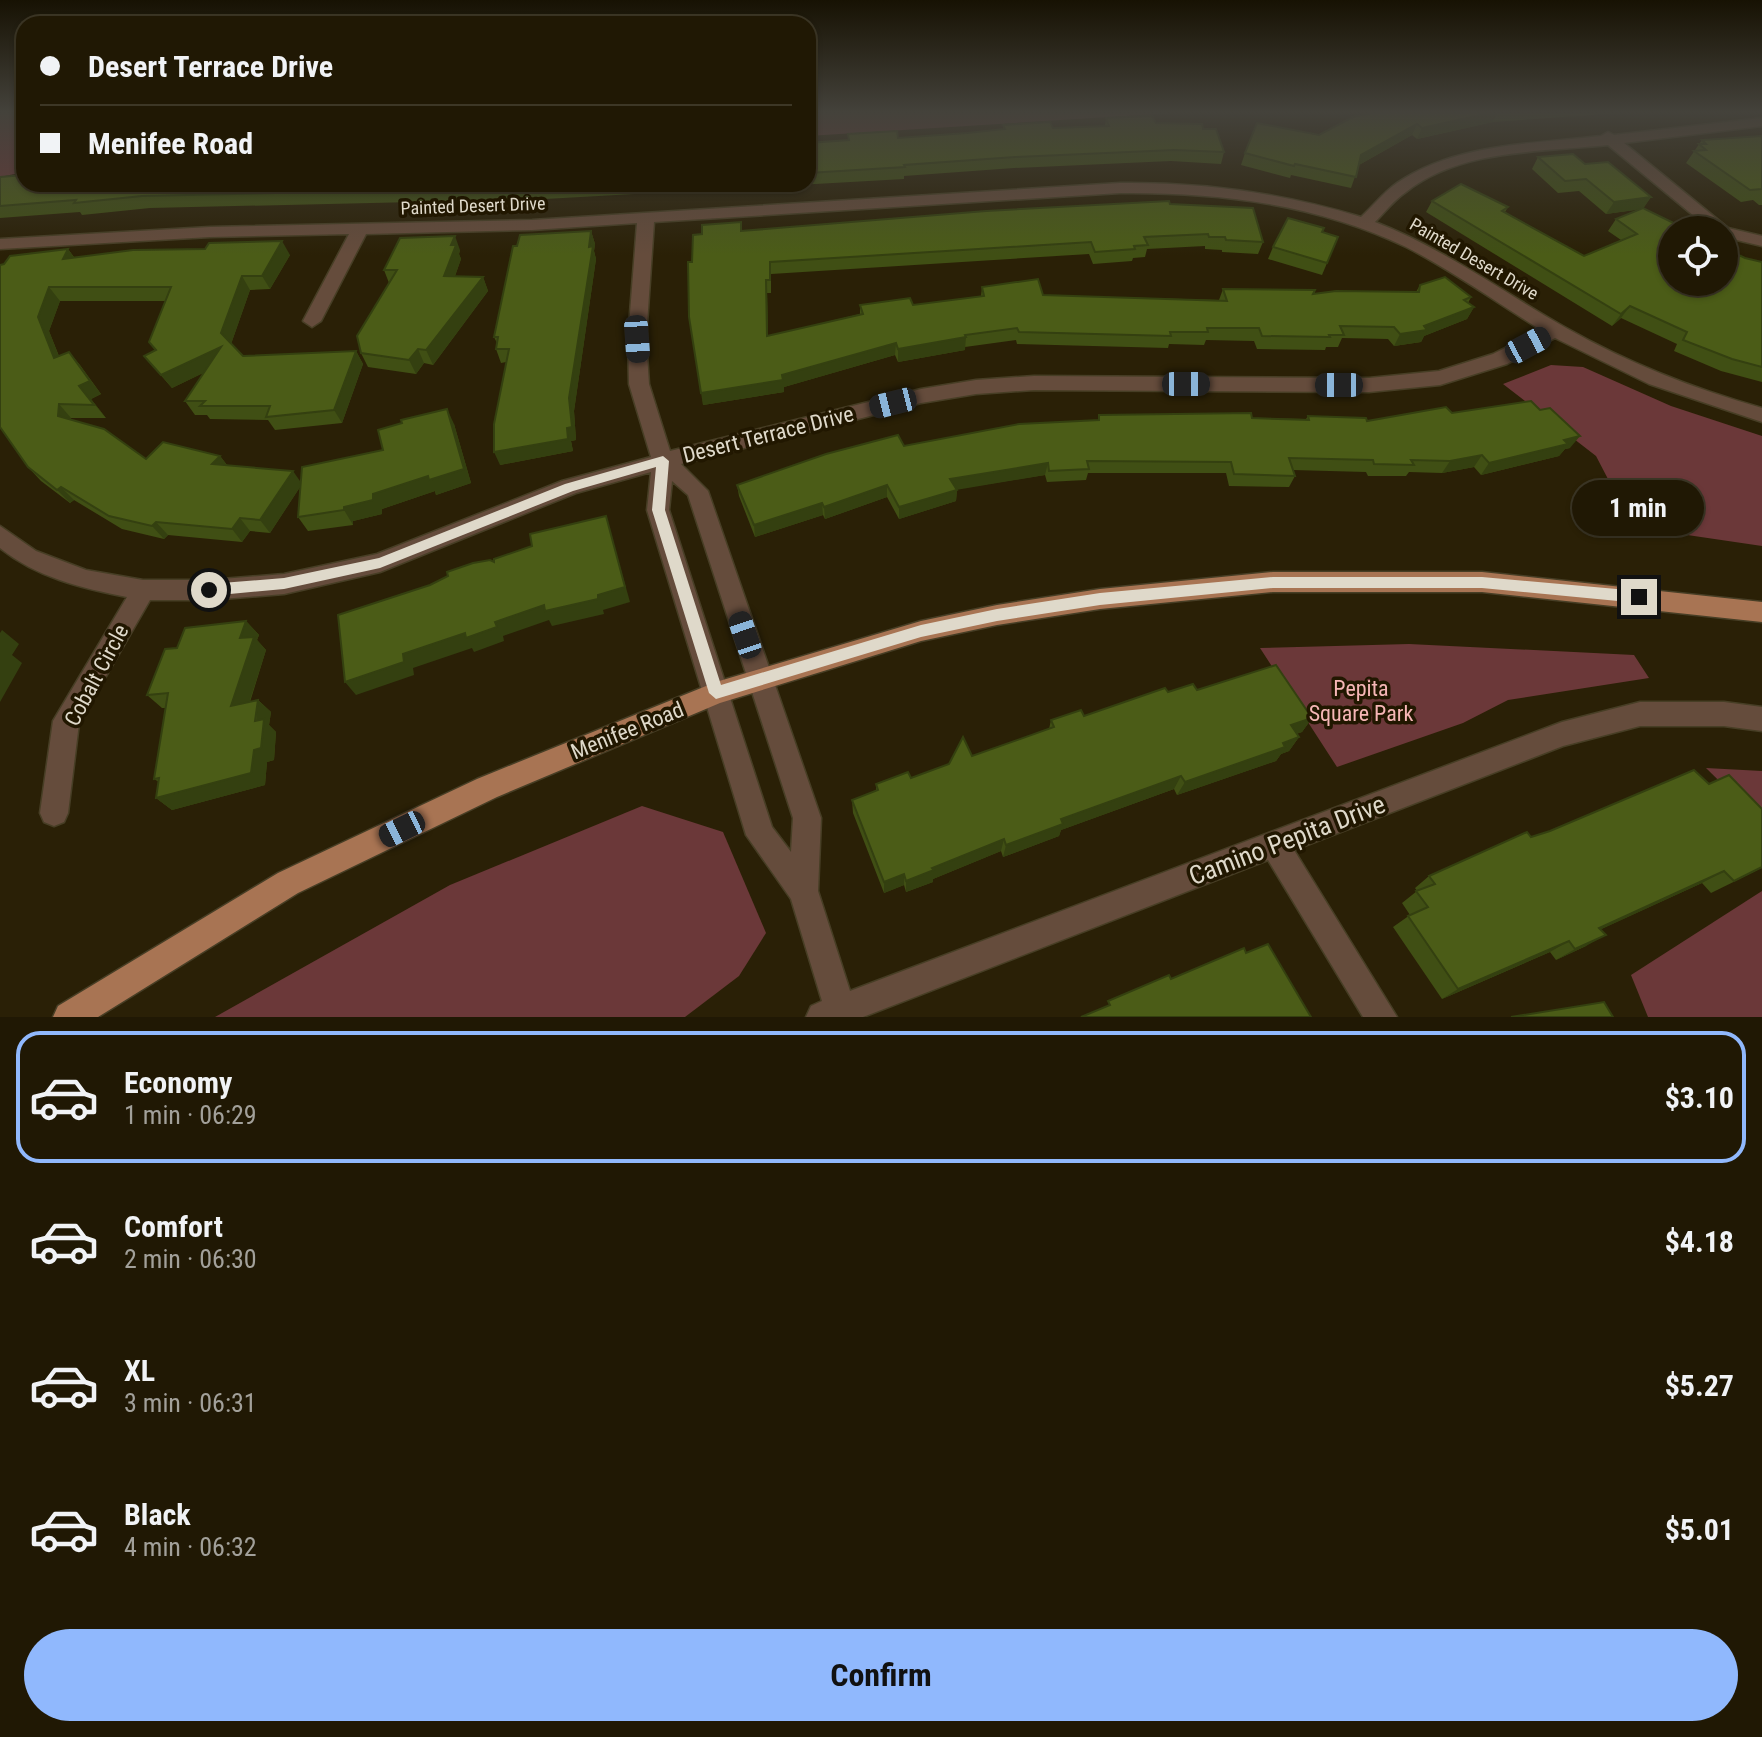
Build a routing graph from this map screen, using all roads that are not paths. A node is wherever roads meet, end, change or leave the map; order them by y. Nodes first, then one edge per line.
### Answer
1 (1459, 160) edge
2 (1637, 160) edge
3 (1705, 216) edge
4 (646, 218) junction
5 (1364, 224) junction
6 (359, 230) junction
7 (1738, 235) edge
8 (1762, 241) edge
9 (0, 244) edge
10 (312, 321) dead end
11 (1556, 330) junction
12 (1762, 415) edge
13 (663, 461) junction
14 (0, 535) edge
15 (143, 590) junction
16 (1762, 612) edge
17 (760, 680) junction
18 (716, 693) junction
19 (1762, 719) edge
20 (54, 813) dead end
21 (1275, 846) junction
22 (803, 891) junction
23 (831, 1013) edge
24 (69, 1017) edge
25 (1381, 1017) edge

1 - 5 street
2 - 3 street
4 - 5 street, Painted Desert Drive
4 - 6 street, Painted Desert Drive
4 - 13 street
5 - 11 street, Painted Desert Drive
6 - 9 street, Painted Desert Drive
6 - 10 street
7 - 8 street
11 - 12 street, Painted Desert Drive
11 - 13 street, Desert Terrace Drive
13 - 15 street, Desert Terrace Drive
13 - 17 street
13 - 18 street
14 - 15 street, Desert Terrace Drive
15 - 20 street, Cobalt Circle
16 - 17 main road, Menifee Road
17 - 18 main road, Menifee Road
17 - 22 street
18 - 22 street
18 - 24 main road, Menifee Road
19 - 21 street, Camino Pepita Drive
21 - 23 street, Camino Pepita Drive
21 - 25 street
22 - 23 street

